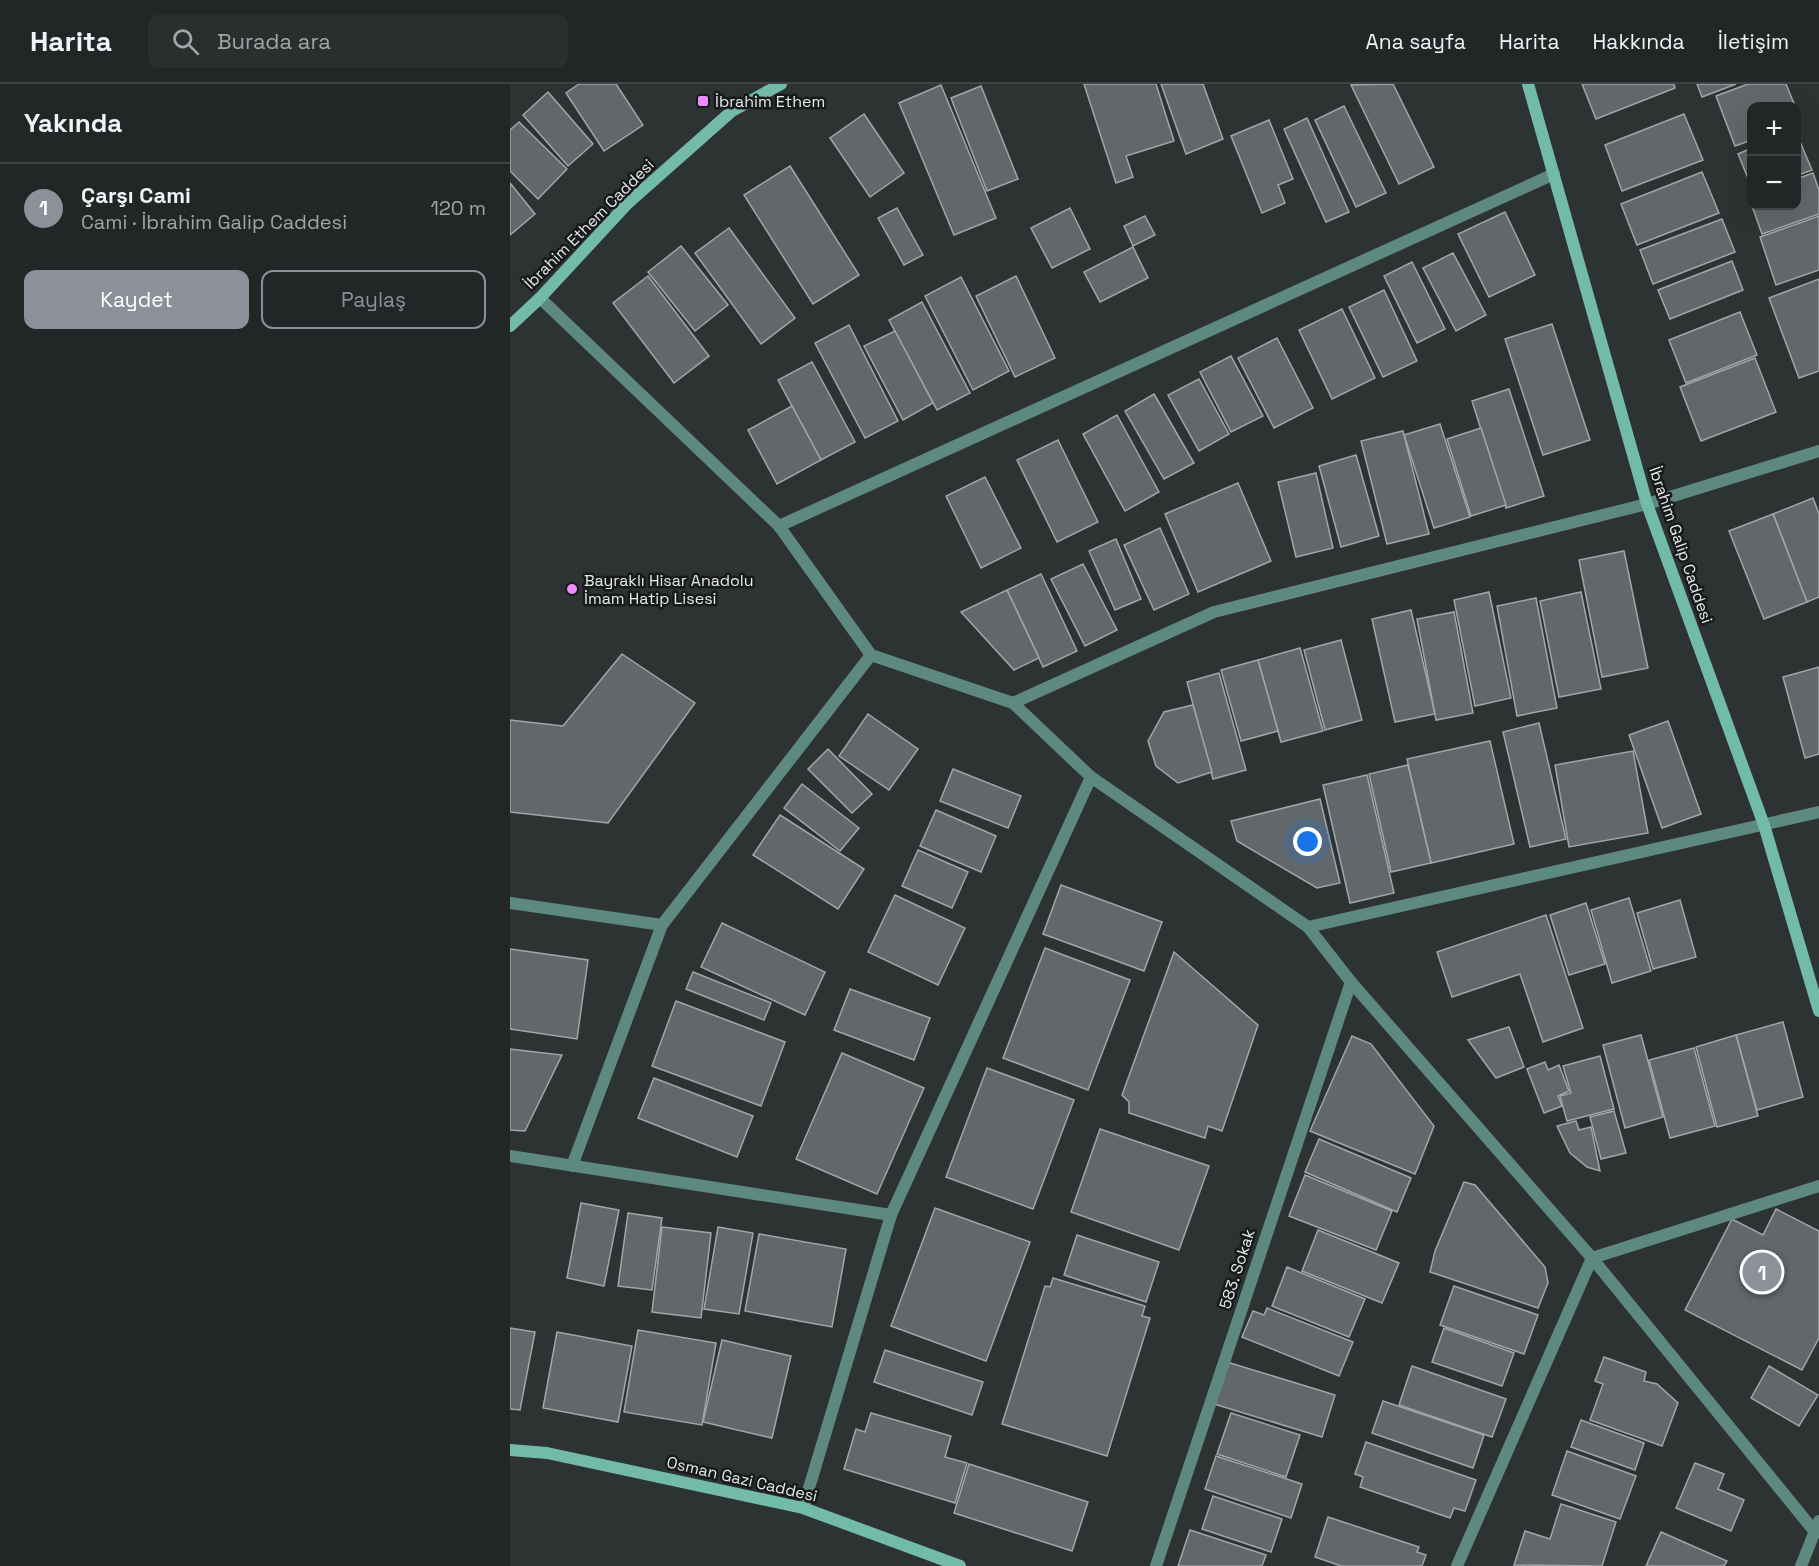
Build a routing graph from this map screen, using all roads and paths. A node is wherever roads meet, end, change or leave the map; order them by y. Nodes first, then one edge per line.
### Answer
1 (781, 84) edge
2 (1528, 84) edge
3 (1554, 174) junction
4 (540, 298) junction
5 (510, 326) edge
6 (1819, 451) edge
7 (1647, 504) junction
8 (779, 526) junction
9 (871, 655) junction
10 (1013, 703) junction
11 (1091, 777) junction
12 (1819, 812) edge
13 (1764, 825) junction
14 (510, 903) edge
15 (662, 925) junction
16 (1308, 927) junction
17 (1351, 982) junction
18 (1819, 1011) edge
19 (510, 1156) edge
20 (572, 1166) junction
21 (1819, 1186) edge
22 (891, 1215) junction
23 (1592, 1258) junction
24 (510, 1450) edge
25 (803, 1508) junction
26 (1817, 1526) edge
27 (960, 1566) edge
28 (1156, 1566) edge
29 (1457, 1566) edge
30 (1801, 1566) edge

1 - 4 street, İbrahim Ethem Caddesi
2 - 3 street, İbrahim Galip Caddesi
3 - 7 street, İbrahim Galip Caddesi
3 - 8 street
4 - 5 street, İbrahim Ethem Caddesi
4 - 8 street
6 - 7 street
7 - 10 street
7 - 13 street, İbrahim Galip Caddesi
8 - 9 street
9 - 10 street
9 - 15 street
10 - 11 street
11 - 16 street
11 - 22 street
12 - 13 street
13 - 16 street
13 - 18 street, İbrahim Galip Caddesi
14 - 15 street
15 - 20 street
16 - 17 street
17 - 23 street
17 - 28 street, 583. Sokak
19 - 20 street
20 - 22 street
21 - 23 street
22 - 25 street
23 - 26 street
23 - 29 street
24 - 25 street, Osman Gazi Caddesi
25 - 27 street, Osman Gazi Caddesi
26 - 30 street

